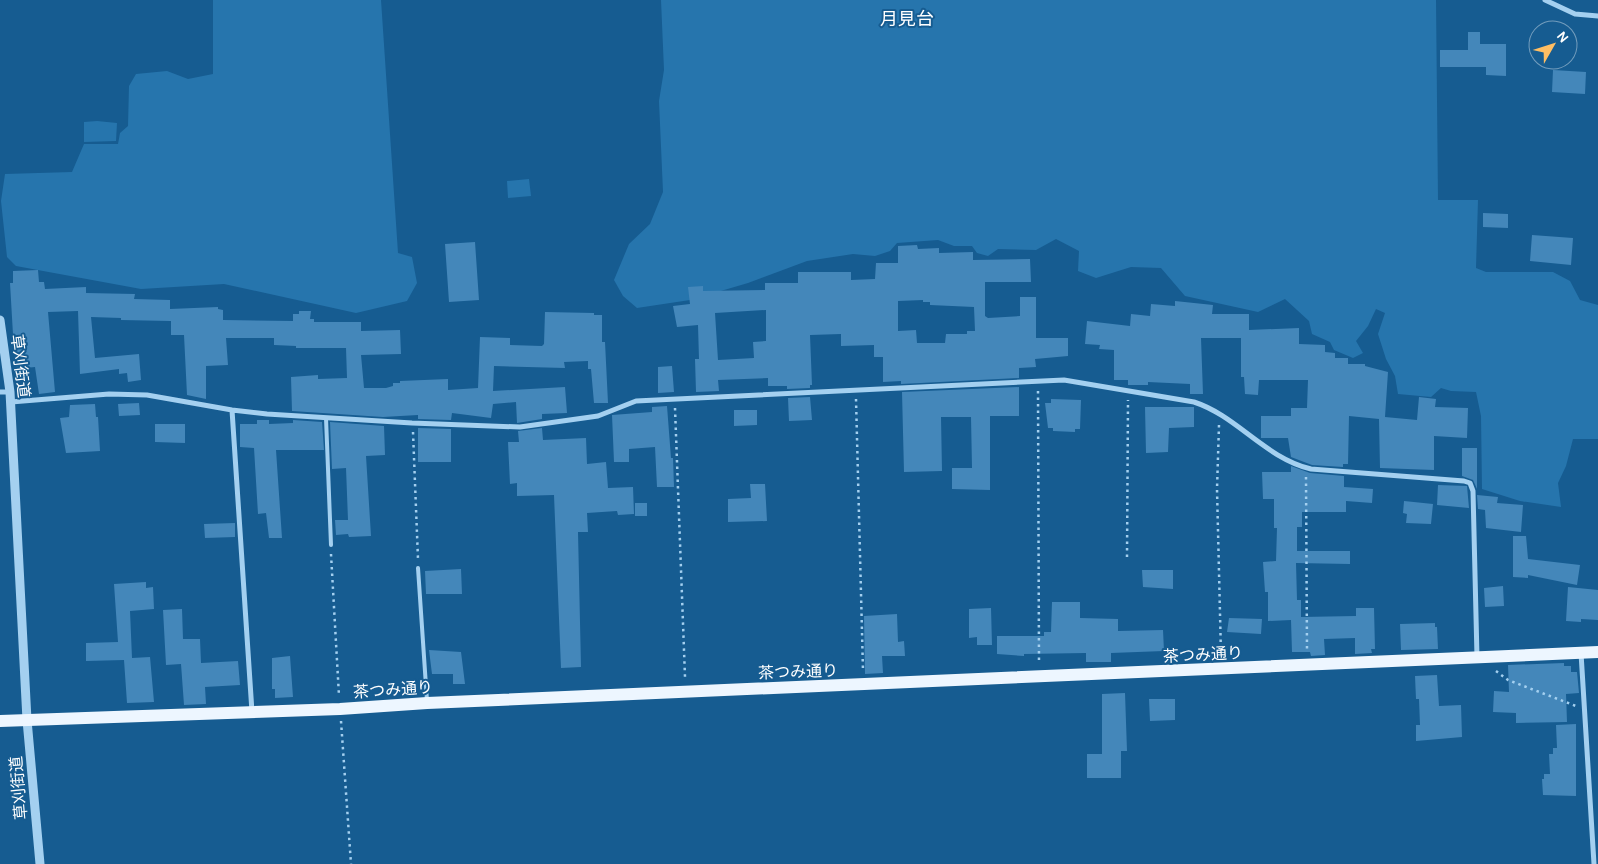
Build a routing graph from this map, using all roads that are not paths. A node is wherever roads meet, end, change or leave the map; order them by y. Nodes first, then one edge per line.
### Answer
1 (1545, 0) edge
2 (1598, 16) edge
3 (0, 320) edge
4 (0, 392) edge
5 (10, 392) junction
6 (11, 402) junction
7 (232, 410) junction
8 (326, 418) junction
9 (330, 545) dead end
10 (418, 568) road end
11 (1598, 652) edge
12 (1581, 653) junction
13 (1477, 656) junction
14 (427, 703) junction
15 (252, 712) junction
16 (27, 720) junction
17 (0, 721) edge
18 (1595, 861) edge
19 (40, 864) edge

1 - 2 street
3 - 5 street, 草刈街道
4 - 5 street
5 - 6 street, 草刈街道
6 - 7 street
6 - 16 street, 草刈街道
7 - 8 street
7 - 15 street
8 - 9 lane
8 - 13 street
10 - 14 lane
11 - 12 main road, 茶つみ通り
12 - 13 main road, 茶つみ通り
12 - 18 street
13 - 14 main road, 茶つみ通り
14 - 15 main road, 茶つみ通り
15 - 16 main road, 茶つみ通り
16 - 17 main road, 茶つみ通り
16 - 19 street, 草刈街道

